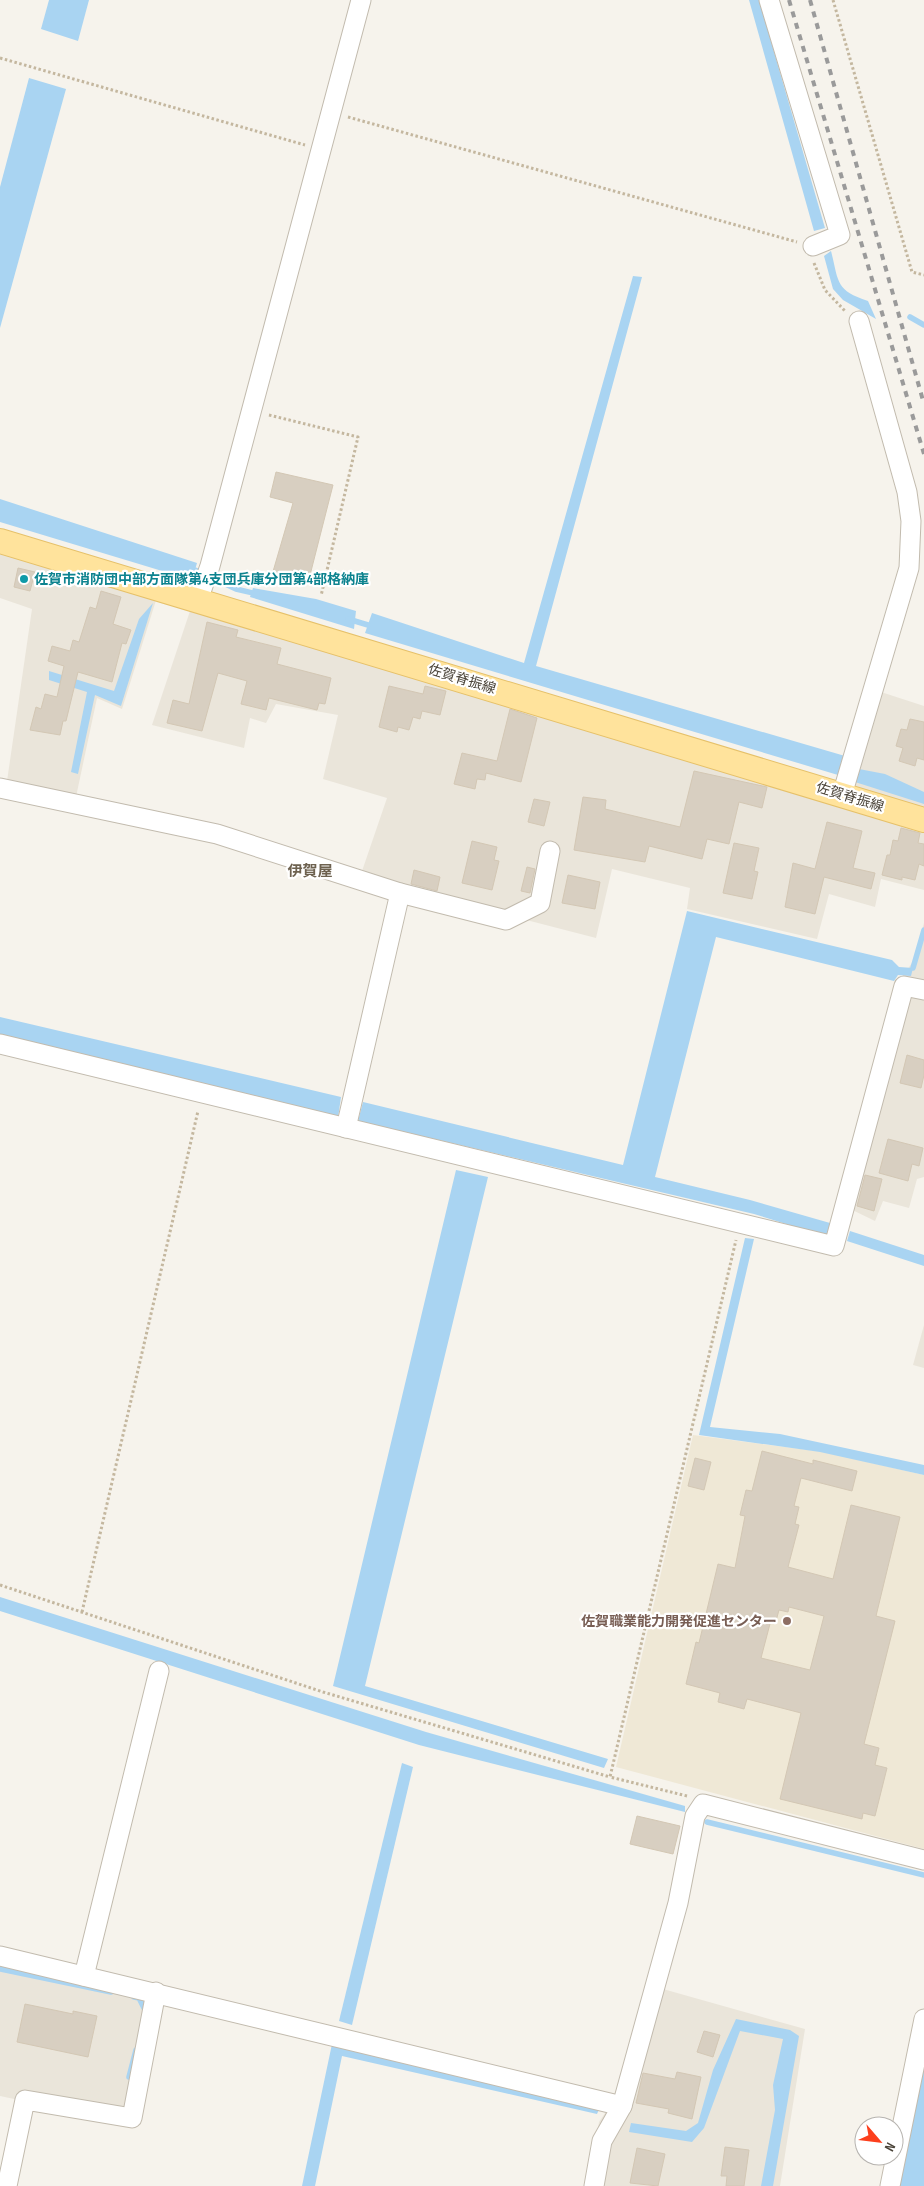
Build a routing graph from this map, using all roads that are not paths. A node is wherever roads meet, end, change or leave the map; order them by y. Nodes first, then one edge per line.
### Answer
1 (362, 0) edge
2 (769, 0) edge
3 (813, 246) road end
4 (859, 321) road end
5 (0, 541) edge
6 (200, 594) junction
7 (0, 788) edge
8 (842, 795) junction
9 (924, 820) edge
10 (550, 851) dead end
11 (400, 893) junction
12 (924, 990) edge
13 (0, 1044) edge
14 (346, 1128) junction
15 (160, 1671) dead end
16 (924, 1860) edge
17 (0, 1956) edge
18 (84, 1976) junction
19 (156, 1992) junction
20 (924, 2019) edge
21 (622, 2106) junction
22 (7, 2186) edge
23 (594, 2186) edge
24 (890, 2186) edge

1 - 6 street
2 - 3 street
4 - 8 street
5 - 6 main road, 佐賀脊振線
6 - 8 main road, 佐賀脊振線
7 - 11 street
8 - 9 main road, 佐賀脊振線
10 - 11 street
11 - 14 street
12 - 14 street
13 - 14 street
15 - 18 street
16 - 21 street
17 - 18 street
18 - 19 street
19 - 21 street
19 - 22 street
20 - 24 street
21 - 23 street

